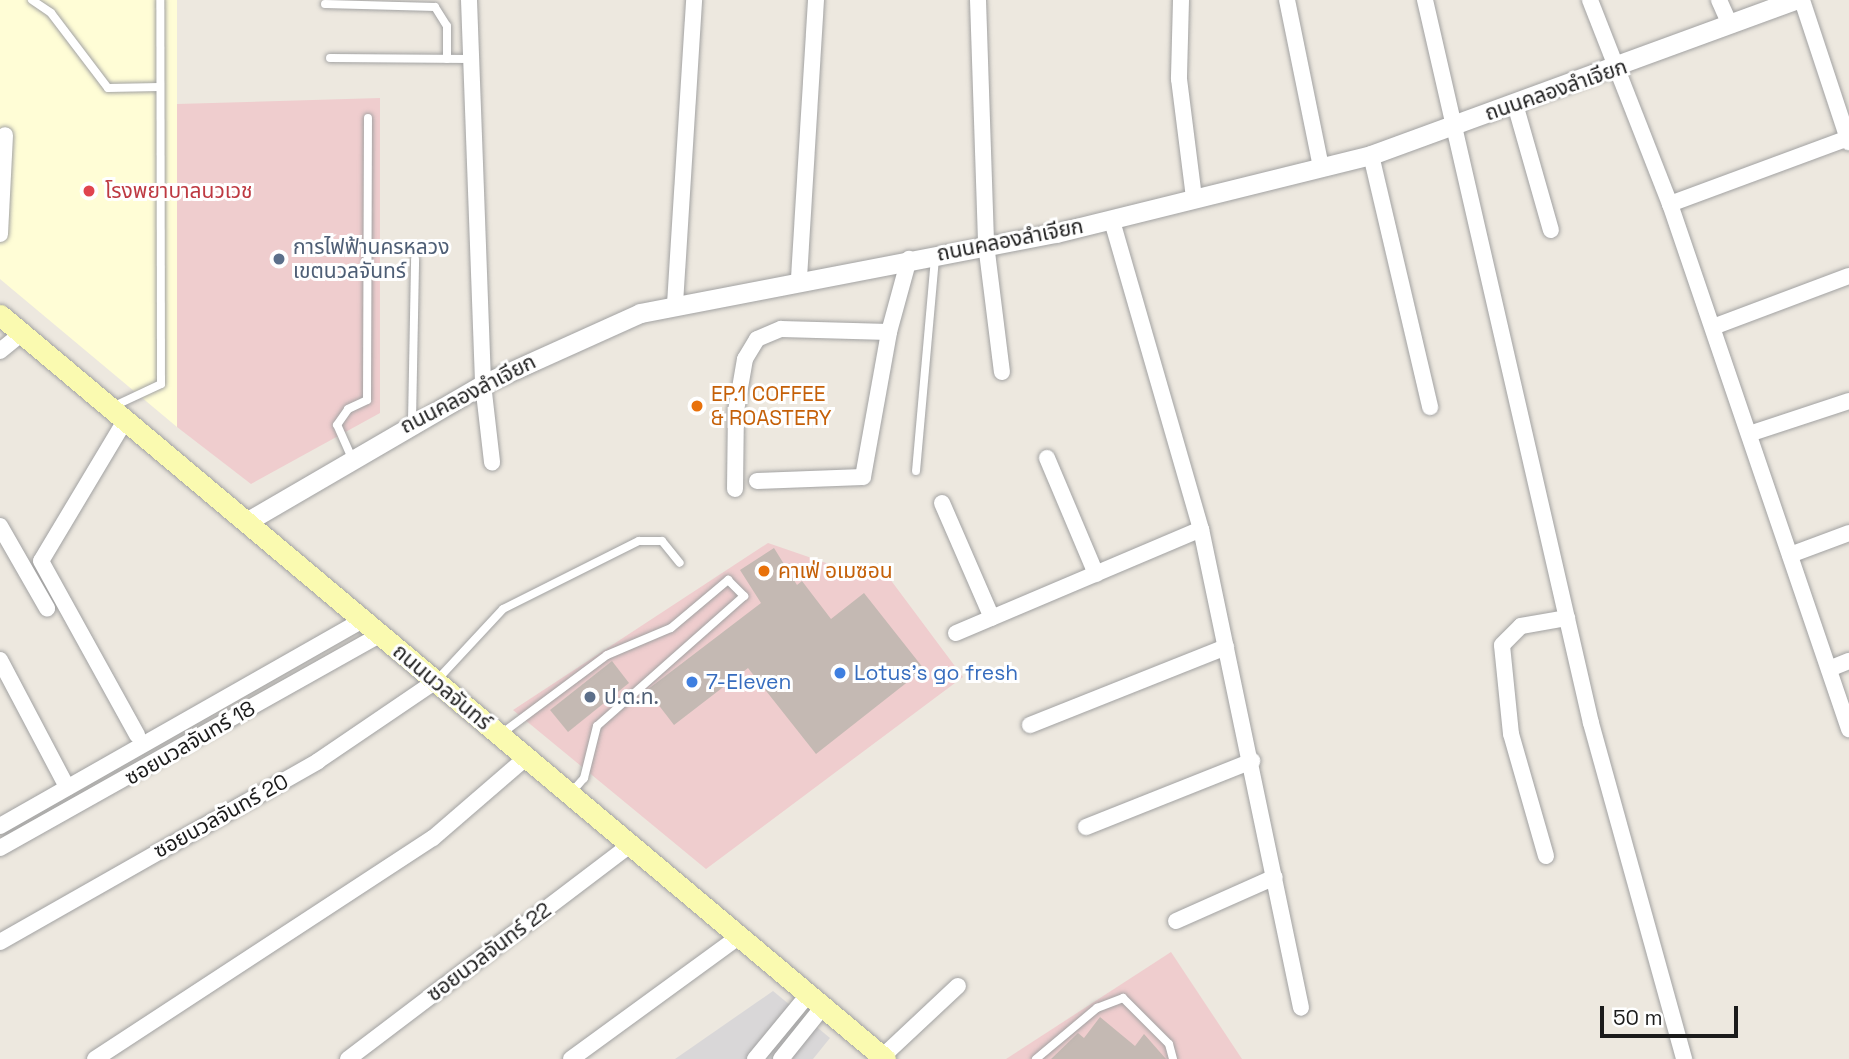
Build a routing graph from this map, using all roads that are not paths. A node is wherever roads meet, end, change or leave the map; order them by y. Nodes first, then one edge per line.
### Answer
1 (32, 0) edge
2 (160, 0) edge
3 (469, 0) edge
4 (694, 0) edge
5 (816, 0) edge
6 (978, 0) edge
7 (1181, 0) edge
8 (1287, 0) edge
9 (1426, 0) edge
10 (1590, 0) edge
11 (1719, 0) edge
12 (1794, 0) edge
13 (1802, 0) edge
14 (325, 4) dead end
15 (1730, 25) junction
16 (330, 58) dead end
17 (447, 59) junction
18 (470, 59) junction
19 (1622, 68) junction
20 (160, 88) junction
21 (1515, 104) junction
22 (368, 118) dead end
23 (1451, 127) junction
24 (5, 135) dead end
25 (1848, 140) edge
26 (1371, 155) junction
27 (1321, 167) junction
28 (1194, 198) junction
29 (1670, 204) junction
30 (1112, 221) junction
31 (1551, 230) dead end
32 (0, 234) edge
33 (986, 244) junction
34 (935, 255) junction
35 (415, 259) dead end
36 (909, 259) junction
37 (1849, 276) edge
38 (799, 278) junction
39 (675, 304) junction
40 (0, 315) edge
41 (1713, 327) junction
42 (889, 332) junction
43 (22, 333) junction
44 (0, 351) edge
45 (1002, 372) dead end
46 (483, 384) junction
47 (1849, 401) edge
48 (1430, 407) dead end
49 (119, 413) junction
50 (412, 421) junction
51 (1749, 434) junction
52 (351, 456) junction
53 (1047, 458) dead end
54 (492, 462) dead end
55 (916, 471) dead end
56 (757, 481) dead end
57 (735, 489) dead end
58 (942, 503) dead end
59 (248, 521) junction
60 (0, 526) edge
61 (1201, 529) junction
62 (1849, 533) edge
63 (1790, 555) junction
64 (680, 563) dead end
65 (1096, 574) junction
66 (47, 608) dead end
67 (992, 618) junction
68 (1567, 618) junction
69 (361, 621) junction
70 (956, 634) dead end
71 (379, 635) junction
72 (1226, 647) junction
73 (0, 660) edge
74 (1849, 661) edge
75 (1829, 668) junction
76 (437, 680) junction
77 (1030, 724) dead end
78 (1849, 729) edge
79 (138, 735) dead end
80 (500, 735) junction
81 (527, 757) junction
82 (1252, 761) junction
83 (67, 787) junction
84 (569, 795) junction
85 (0, 826) edge
86 (1086, 827) dead end
87 (629, 846) junction
88 (0, 848) edge
89 (1546, 856) dead end
90 (1275, 877) junction
91 (1176, 921) dead end
92 (737, 937) junction
93 (0, 942) edge
94 (958, 986) dead end
95 (814, 1002) junction
96 (1301, 1008) dead end
97 (883, 1058) edge
98 (95, 1059) edge
99 (348, 1059) edge
100 (570, 1059) edge
101 (755, 1059) edge
102 (781, 1059) edge
103 (1036, 1059) edge
104 (1173, 1059) edge
105 (1684, 1059) edge

1 - 20 lane
2 - 20 lane
3 - 18 street
4 - 39 street
5 - 38 street
6 - 33 street
7 - 28 street
8 - 27 street
9 - 23 street
10 - 19 street
11 - 15 street
12 - 15 street, ถนนคลองลำเจียก
13 - 25 street
14 - 17 lane
15 - 19 street, ถนนคลองลำเจียก
16 - 17 lane
17 - 18 lane
18 - 46 street
19 - 21 street, ถนนคลองลำเจียก
19 - 29 street
20 - 49 lane
21 - 23 street, ถนนคลองลำเจียก
21 - 31 street
22 - 52 lane
23 - 26 street, ถนนคลองลำเจียก
23 - 68 street
24 - 32 street
25 - 29 street
26 - 27 street, ถนนคลองลำเจียก
26 - 48 street
27 - 28 street, ถนนคลองลำเจียก
28 - 30 street, ถนนคลองลำเจียก
29 - 41 street
30 - 33 street, ถนนคลองลำเจียก
30 - 61 street
33 - 34 street, ถนนคลองลำเจียก
33 - 45 street
34 - 36 street, ถนนคลองลำเจียก
34 - 55 lane
35 - 50 lane
36 - 38 street, ถนนคลองลำเจียก
36 - 42 street
37 - 41 street
38 - 39 street, ถนนคลองลำเจียก
39 - 46 street, ถนนคลองลำเจียก
40 - 43 main road, ถนนนวลจันทร์
41 - 51 street
42 - 56 street
42 - 57 street
43 - 44 street
43 - 49 main road, ถนนนวลจันทร์
46 - 50 street, ถนนคลองลำเจียก
46 - 54 street
47 - 51 street
49 - 59 main road, ถนนนวลจันทร์
49 - 79 street
50 - 52 street, ถนนคลองลำเจียก
51 - 63 street
52 - 59 street, ถนนคลองลำเจียก
53 - 65 street
58 - 67 street
59 - 69 main road, ถนนนวลจันทร์
60 - 66 street
61 - 65 street
61 - 72 street
62 - 63 street
63 - 75 street
64 - 76 lane
65 - 67 street
67 - 70 street
68 - 89 street
68 - 105 street
69 - 71 main road, ถนนนวลจันทร์
69 - 83 street
71 - 76 main road, ถนนนวลจันทร์
71 - 88 street, ซอยนวลจันทร์ 18
72 - 77 street
72 - 82 street
73 - 83 street
74 - 75 street
75 - 78 street
76 - 80 main road, ถนนนวลจันทร์
76 - 93 street, ซอยนวลจันทร์ 20
80 - 81 main road, ถนนนวลจันทร์
80 - 84 lane
81 - 84 main road, ถนนนวลจันทร์
81 - 98 street
82 - 86 street
82 - 90 street
83 - 85 street
84 - 87 main road, ถนนนวลจันทร์
87 - 92 main road, ถนนนวลจันทร์
87 - 99 street, ซอยนวลจันทร์ 22
90 - 91 street
90 - 96 street
92 - 95 main road, ถนนนวลจันทร์
92 - 100 street
94 - 97 street
95 - 97 main road, ถนนนวลจันทร์
95 - 101 street
95 - 102 street
103 - 104 lane

